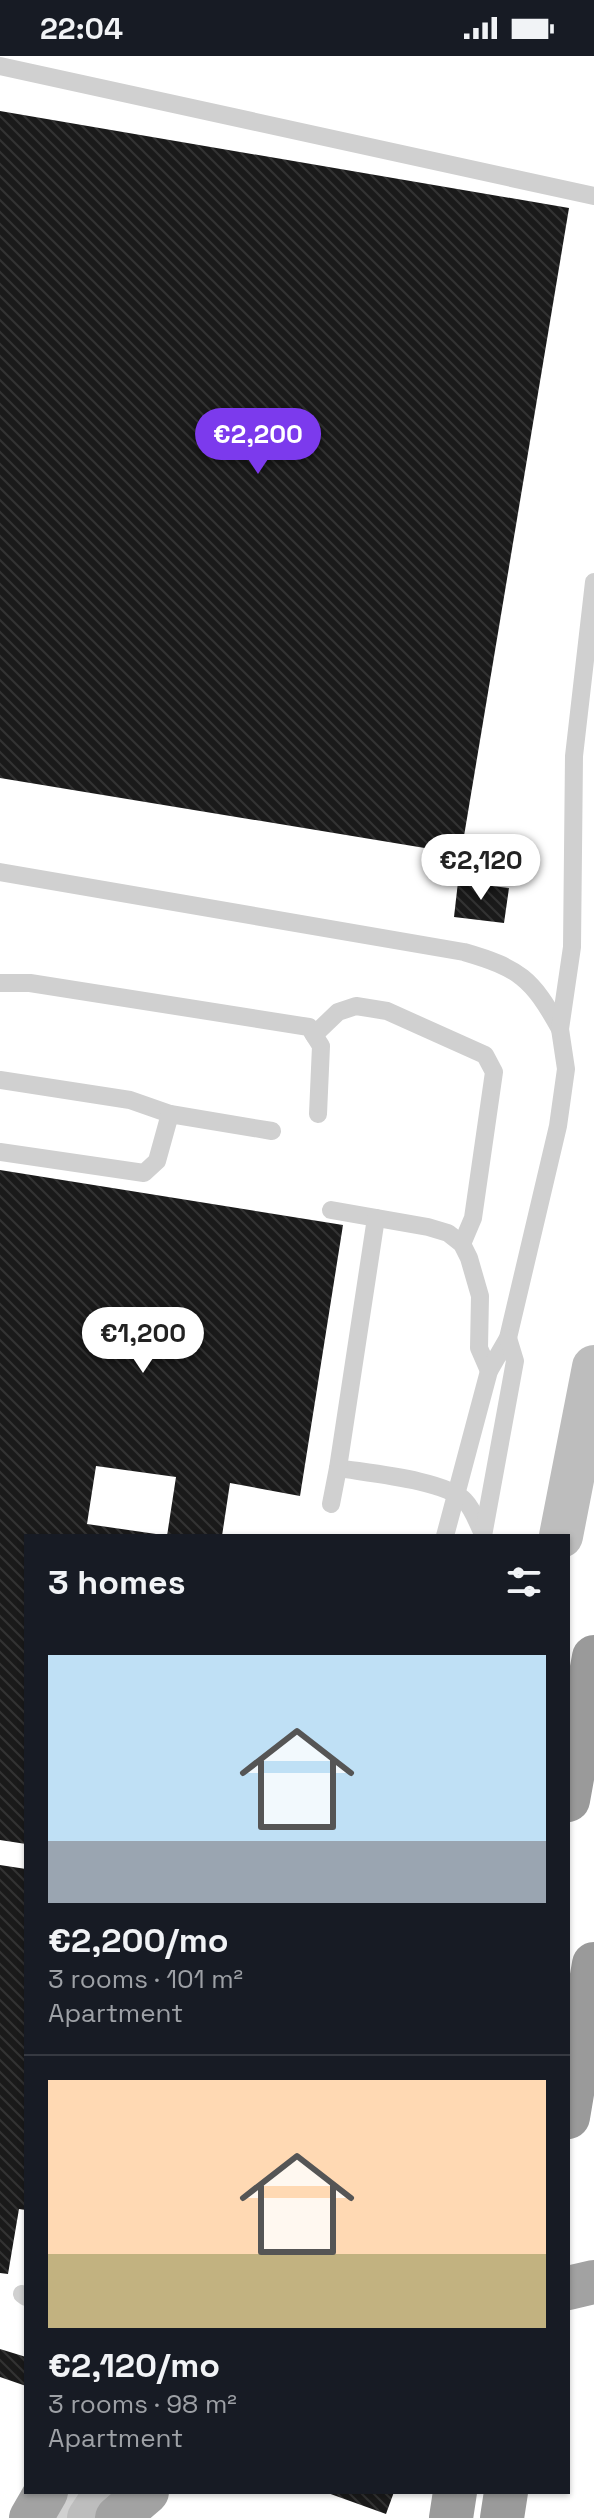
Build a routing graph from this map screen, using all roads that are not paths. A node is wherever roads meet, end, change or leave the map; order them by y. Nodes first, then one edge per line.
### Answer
1 (0, 66) edge
2 (594, 196) edge
3 (594, 582) edge
4 (0, 872) edge
5 (0, 983) edge
6 (560, 1029) junction
7 (314, 1035) junction
8 (0, 1080) edge
9 (170, 1114) junction
10 (318, 1114) dead end
11 (272, 1131) dead end
12 (0, 1152) edge
13 (331, 1210) dead end
14 (376, 1218) junction
15 (462, 1244) junction
16 (508, 1338) junction
17 (594, 1367) edge
18 (489, 1371) junction
19 (338, 1468) junction
20 (457, 1494) junction
21 (331, 1504) dead end
22 (446, 1534) edge
23 (483, 1534) edge
24 (483, 1534) edge
25 (561, 1534) edge
26 (594, 1657) edge
27 (570, 1789) edge
28 (594, 1964) edge
29 (570, 2105) edge
30 (594, 2282) edge
31 (570, 2288) edge
32 (45, 2494) edge
33 (85, 2494) edge
34 (107, 2494) edge
35 (107, 2494) edge
36 (145, 2494) edge
37 (455, 2494) edge
38 (506, 2494) edge
39 (31, 2518) edge
40 (43, 2518) edge
41 (89, 2518) edge
42 (100, 2518) edge
43 (117, 2518) edge
44 (451, 2518) edge
45 (502, 2518) edge

1 - 2 lane
3 - 6 lane
4 - 6 lane
5 - 7 lane
6 - 16 lane
7 - 10 lane
7 - 15 lane
8 - 9 lane
9 - 11 lane
9 - 12 lane
13 - 14 lane
14 - 15 lane
14 - 19 lane
15 - 18 lane
16 - 18 lane
16 - 23 lane
17 - 25 main road
18 - 20 lane
19 - 20 lane
19 - 21 lane
20 - 22 lane
20 - 24 lane
26 - 27 highway
28 - 29 highway
30 - 31 highway
32 - 39 highway
33 - 40 street
34 - 41 main road
35 - 42 main road
36 - 43 highway
37 - 44 highway
38 - 45 highway

